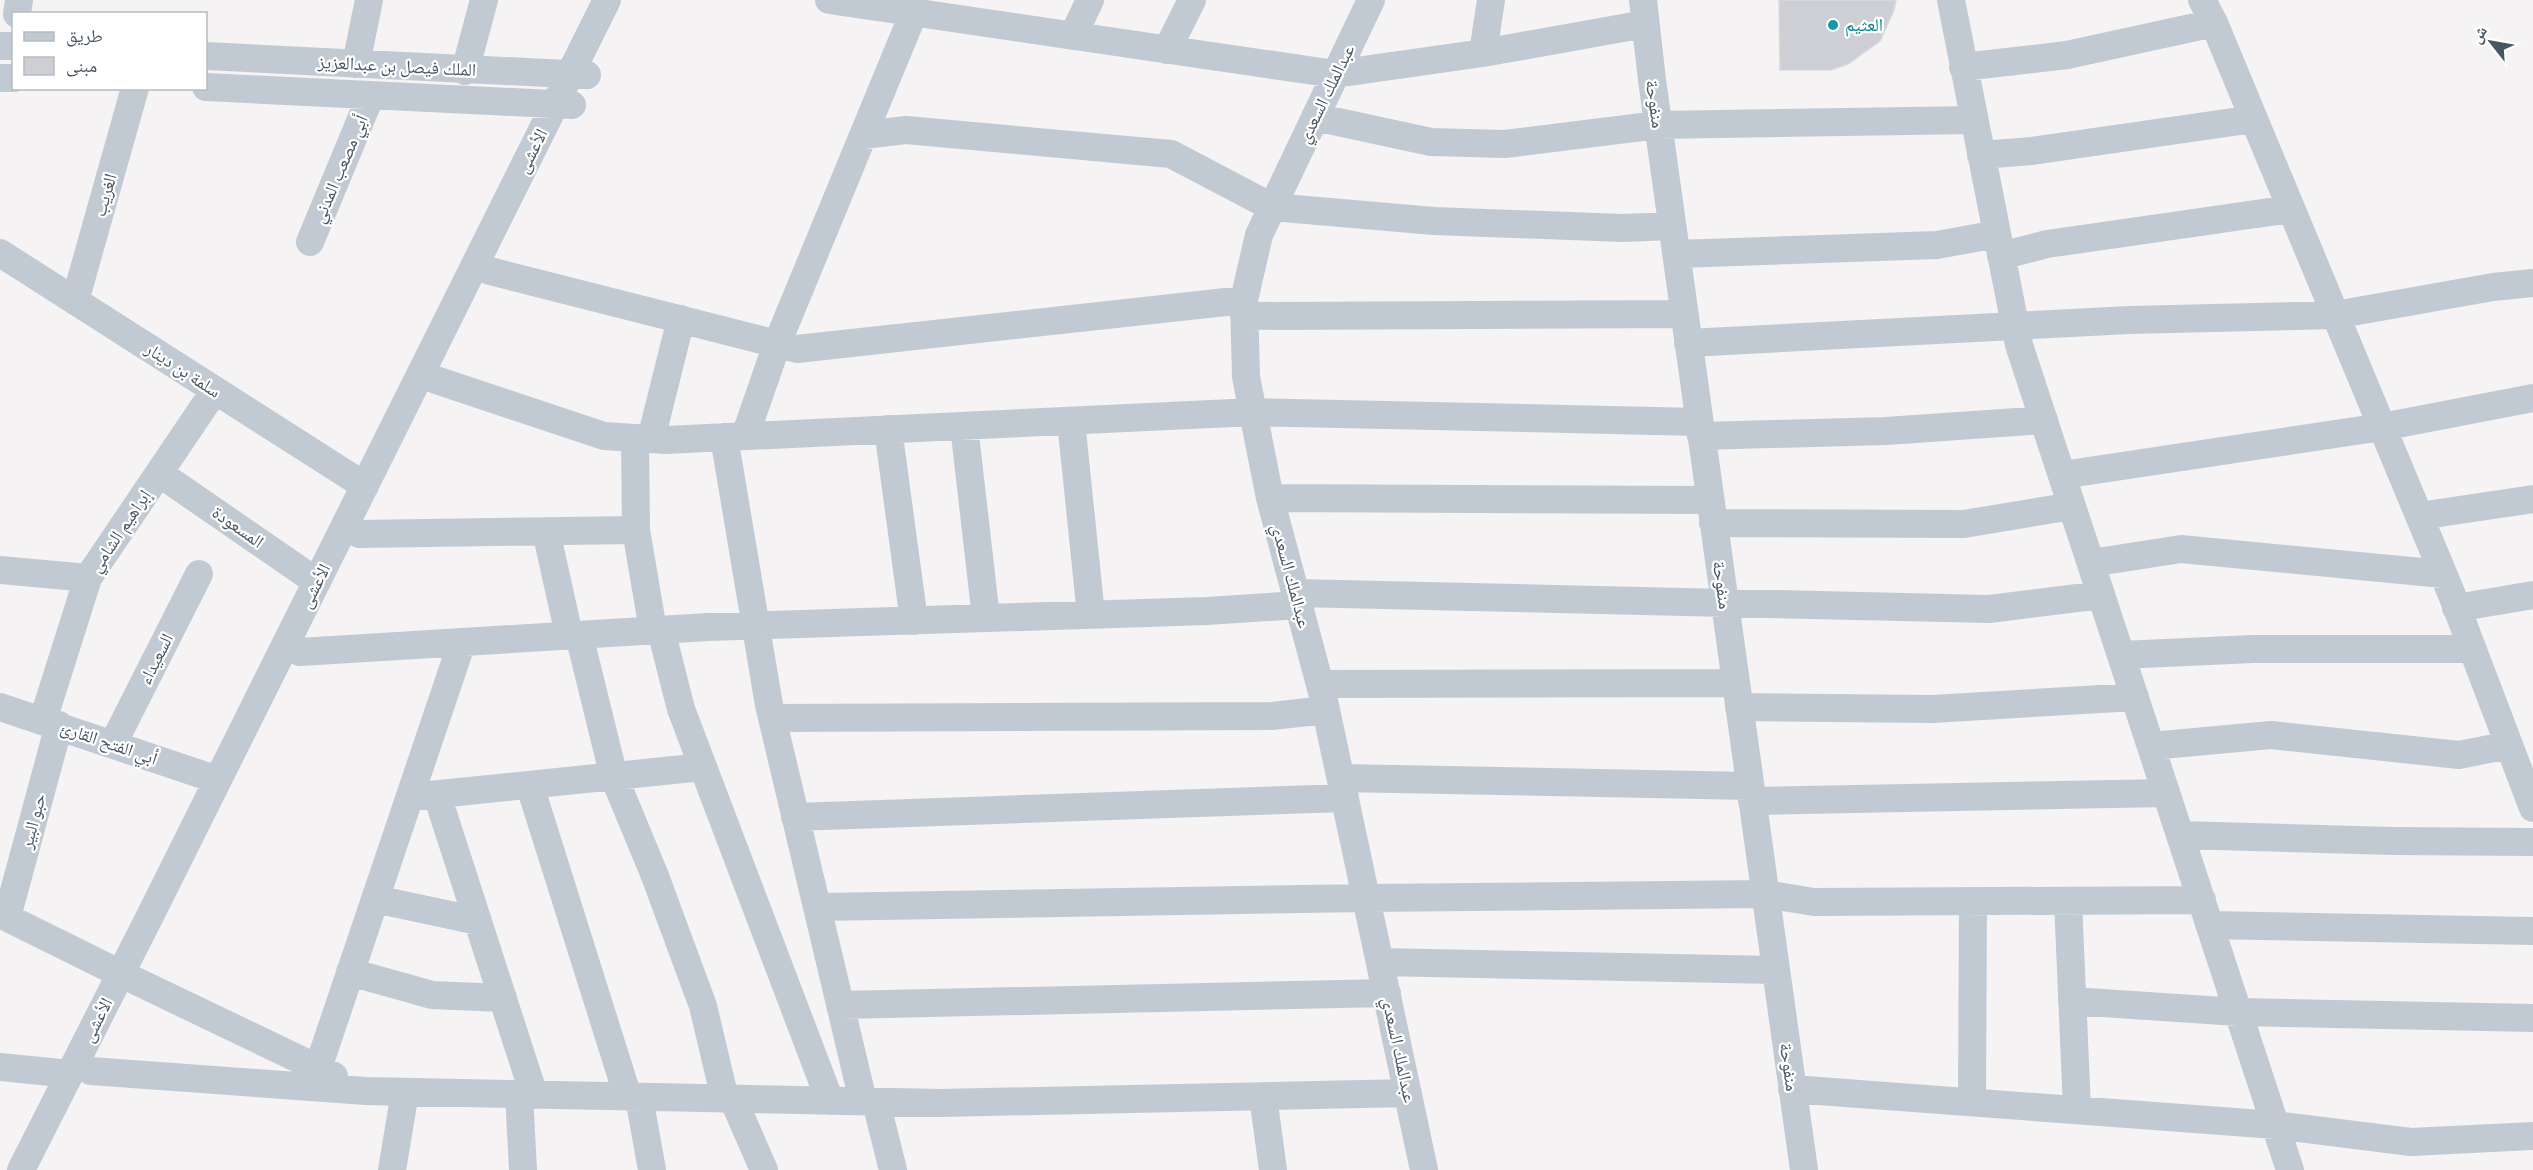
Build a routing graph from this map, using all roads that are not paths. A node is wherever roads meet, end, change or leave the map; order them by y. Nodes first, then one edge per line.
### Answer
1 (369, 0) edge
2 (484, 0) edge
3 (607, 0) edge
4 (626, 0) edge
5 (829, 0) edge
6 (1090, 0) edge
7 (1192, 0) edge
8 (1371, 0) edge
9 (1491, 0) edge
10 (1951, 0) edge
11 (2208, 11) edge
12 (914, 12) junction
13 (1644, 12) edge
14 (1073, 36) junction
15 (1167, 50) junction
16 (1483, 53) junction
17 (207, 56) edge
18 (356, 64) junction
19 (1964, 67) junction
20 (465, 71) junction
21 (1335, 74) junction
22 (579, 75) junction
23 (0, 78) edge
24 (0, 83) edge
25 (207, 87) edge
26 (134, 90) edge
27 (371, 95) junction
28 (564, 105) junction
29 (1315, 117) junction
30 (2254, 119) junction
31 (1974, 120) junction
32 (1658, 125) junction
33 (863, 135) junction
34 (1981, 155) junction
35 (1272, 207) junction
36 (2291, 208) junction
37 (1672, 226) junction
38 (310, 242) dead end
39 (1999, 245) junction
40 (0, 253) edge
41 (1676, 254) junction
42 (490, 271) junction
43 (2533, 283) edge
44 (75, 301) junction
45 (1244, 308) junction
46 (1684, 314) junction
47 (2335, 315) junction
48 (681, 320) junction
49 (2015, 326) junction
50 (1688, 343) junction
51 (777, 344) junction
52 (436, 380) junction
53 (215, 390) junction
54 (2533, 398) edge
55 (1253, 412) junction
56 (2044, 420) junction
57 (1071, 421) junction
58 (964, 426) junction
59 (2382, 427) junction
60 (888, 429) junction
61 (1700, 429) junction
62 (734, 437) junction
63 (643, 438) junction
64 (159, 473) junction
65 (2062, 475) junction
66 (365, 486) junction
67 (1270, 498) junction
68 (2533, 499) edge
69 (2072, 506) junction
70 (1712, 511) junction
71 (2419, 516) junction
72 (636, 530) junction
73 (546, 531) junction
74 (359, 534) junction
75 (2091, 563) junction
76 (0, 570) edge
77 (199, 574) dead end
78 (2443, 574) junction
79 (88, 578) junction
80 (317, 582) junction
81 (2101, 595) junction
82 (2533, 595) edge
83 (1297, 599) junction
84 (1725, 603) junction
85 (2456, 608) junction
86 (1091, 615) junction
87 (986, 618) junction
88 (914, 621) junction
89 (757, 626) junction
90 (657, 630) junction
91 (574, 635) junction
92 (462, 642) junction
93 (2472, 649) junction
94 (300, 652) junction
95 (2121, 655) junction
96 (1737, 695) junction
97 (1323, 697) junction
98 (2135, 697) junction
99 (0, 707) edge
100 (772, 718) junction
101 (51, 723) junction
102 (113, 744) junction
103 (2151, 746) junction
104 (2518, 750) edge
105 (703, 766) junction
106 (614, 777) junction
107 (219, 780) junction
108 (530, 786) junction
109 (1343, 788) junction
110 (2166, 793) junction
111 (1751, 794) junction
112 (437, 795) junction
113 (409, 797) junction
114 (2533, 808) edge
115 (795, 817) junction
116 (2180, 835) junction
117 (2533, 842) edge
118 (1765, 894) junction
119 (1366, 898) junction
120 (375, 899) junction
121 (1973, 901) junction
122 (2068, 901) junction
123 (817, 907) junction
124 (2206, 912) junction
125 (3, 915) edge
126 (478, 921) junction
127 (2533, 931) edge
128 (1380, 962) junction
129 (1776, 970) junction
130 (350, 972) junction
131 (129, 977) junction
132 (1387, 993) junction
133 (502, 998) junction
134 (2072, 1001) junction
135 (840, 1005) junction
136 (2238, 1012) junction
137 (2533, 1018) edge
138 (0, 1067) edge
139 (318, 1068) junction
140 (80, 1072) junction
141 (1792, 1089) junction
142 (366, 1091) junction
143 (405, 1092) junction
144 (1408, 1093) junction
145 (526, 1095) junction
146 (1263, 1096) junction
147 (633, 1097) junction
148 (729, 1099) junction
149 (830, 1101) junction
150 (869, 1101) junction
151 (1972, 1101) junction
152 (2077, 1109) junction
153 (2275, 1125) junction
154 (2533, 1136) edge
155 (21, 1170) edge
156 (40, 1170) edge
157 (392, 1170) edge
158 (524, 1170) edge
159 (652, 1170) edge
160 (764, 1170) edge
161 (893, 1170) edge
162 (1273, 1170) edge
163 (1424, 1170) edge
164 (1803, 1170) edge
165 (2290, 1170) edge

1 - 18 street
2 - 20 street
3 - 22 street, الأعشى
4 - 22 street, الأعشى
5 - 12 street
6 - 14 street
7 - 15 street
8 - 21 street, عبدالملك السعدي
9 - 16 street
10 - 19 street
11 - 19 street
11 - 30 street
12 - 14 street
12 - 33 street
13 - 16 street
13 - 32 street, منفوحة
14 - 15 street
15 - 21 street
16 - 21 street
17 - 18 street, الملك فيصل بن عبدالعزيز
18 - 20 street, الملك فيصل بن عبدالعزيز
19 - 31 street
20 - 22 street, الملك فيصل بن عبدالعزيز
21 - 29 street, عبدالملك السعدي
22 - 28 street, الأعشى
23 - 24 street
25 - 27 street, الملك فيصل بن عبدالعزيز
26 - 44 street, الغريب
27 - 28 street, الملك فيصل بن عبدالعزيز
27 - 38 street, أبي مصعب المدني
28 - 42 street, الأعشى
28 - 66 street, الأعشى
29 - 32 street
29 - 35 street, عبدالملك السعدي
30 - 34 street
30 - 36 street
31 - 32 street
31 - 34 street
32 - 37 street, منفوحة
33 - 35 street
33 - 51 street
34 - 39 street
35 - 37 street
35 - 45 street, عبدالملك السعدي
36 - 39 street
36 - 47 street
37 - 41 street, منفوحة
39 - 41 street
39 - 49 street
40 - 44 street, سلمة بن دينار
41 - 46 street, منفوحة
42 - 48 street
42 - 52 street, الأعشى
43 - 47 street
44 - 53 street, سلمة بن دينار
45 - 46 street
45 - 51 street
45 - 55 street, عبدالملك السعدي
46 - 50 street, منفوحة
47 - 49 street
47 - 59 street
48 - 51 street
48 - 63 street
49 - 50 street
49 - 56 street
50 - 61 street, منفوحة
51 - 62 street
52 - 63 street
52 - 74 street, الأعشى
53 - 64 street, إبراهيم الشامي
53 - 66 street, سلمة بن دينار
54 - 59 street
55 - 57 street
55 - 61 street
55 - 67 street, عبدالملك السعدي
56 - 61 street
56 - 65 street
57 - 58 street
57 - 86 street
58 - 60 street
58 - 87 street
59 - 65 street
59 - 71 street
60 - 62 street
60 - 88 street
61 - 70 street, منفوحة
62 - 63 street
62 - 89 street
63 - 72 street
64 - 79 street, إبراهيم الشامي
64 - 80 street, المسعودة
65 - 69 street
66 - 80 street, الأعشى
67 - 70 street
67 - 83 street, عبدالملك السعدي
68 - 71 street
69 - 70 street
69 - 75 street
70 - 84 street, منفوحة
71 - 78 street
72 - 73 street
72 - 90 street
73 - 74 street
73 - 91 street
74 - 94 street, الأعشى
75 - 78 street
75 - 81 street
76 - 79 street
77 - 102 street, السعيداء
78 - 85 street
79 - 101 street, إبراهيم الشامي
80 - 107 street, الأعشى
81 - 84 street
81 - 95 street
82 - 85 street
83 - 84 street
83 - 86 street
83 - 97 street, عبدالملك السعدي
84 - 96 street, منفوحة
85 - 93 street
86 - 87 street
87 - 88 street
88 - 89 street
89 - 90 street
89 - 100 street
90 - 91 street
90 - 105 street
91 - 92 street
91 - 106 street
92 - 94 street
92 - 113 street
93 - 95 street
93 - 104 street
94 - 131 street, الأعشى
95 - 98 street
96 - 97 street
96 - 98 street
96 - 111 street, منفوحة
97 - 100 street
97 - 109 street, عبدالملك السعدي
98 - 103 street
99 - 101 street, أبي الفتح القارئ
100 - 115 street
101 - 102 street, أبي الفتح القارئ
101 - 125 street, حبو البير
102 - 107 street, أبي الفتح القارئ
103 - 104 street
103 - 110 street
104 - 114 street
105 - 106 street
105 - 149 street
106 - 108 street
106 - 148 street
107 - 131 street, الأعشى
108 - 112 street
108 - 147 street
109 - 111 street
109 - 115 street
109 - 119 street, عبدالملك السعدي
110 - 111 street
110 - 116 street
111 - 118 street, منفوحة
112 - 113 street
112 - 126 street
113 - 120 street
115 - 123 street
116 - 117 street
116 - 124 street
118 - 119 street
118 - 121 street
118 - 129 street, منفوحة
119 - 123 street
119 - 128 street, عبدالملك السعدي
120 - 126 street
120 - 130 street
121 - 122 street
121 - 151 street
122 - 124 street
122 - 134 street
123 - 135 street
124 - 127 street
124 - 136 street
125 - 131 street
126 - 133 street
128 - 129 street
128 - 132 street, عبدالملك السعدي
129 - 141 street, منفوحة
130 - 133 street
130 - 139 street
131 - 139 street
131 - 140 street, الأعشى
132 - 135 street
132 - 144 street, عبدالملك السعدي
133 - 145 street
134 - 136 street
134 - 152 street
135 - 150 street
136 - 137 street
136 - 153 street
138 - 140 street
139 - 142 street
140 - 142 street
140 - 155 street, الأعشى
140 - 156 street, الأعشى
141 - 151 street
141 - 164 street, منفوحة
142 - 143 street
143 - 145 street
143 - 157 street
144 - 146 street
144 - 163 street, عبدالملك السعدي
145 - 147 street
145 - 158 street
146 - 150 street
146 - 162 street
147 - 148 street
147 - 159 street
148 - 149 street
148 - 160 street
149 - 150 street
150 - 161 street
151 - 152 street
152 - 153 street
153 - 154 street
153 - 165 street

